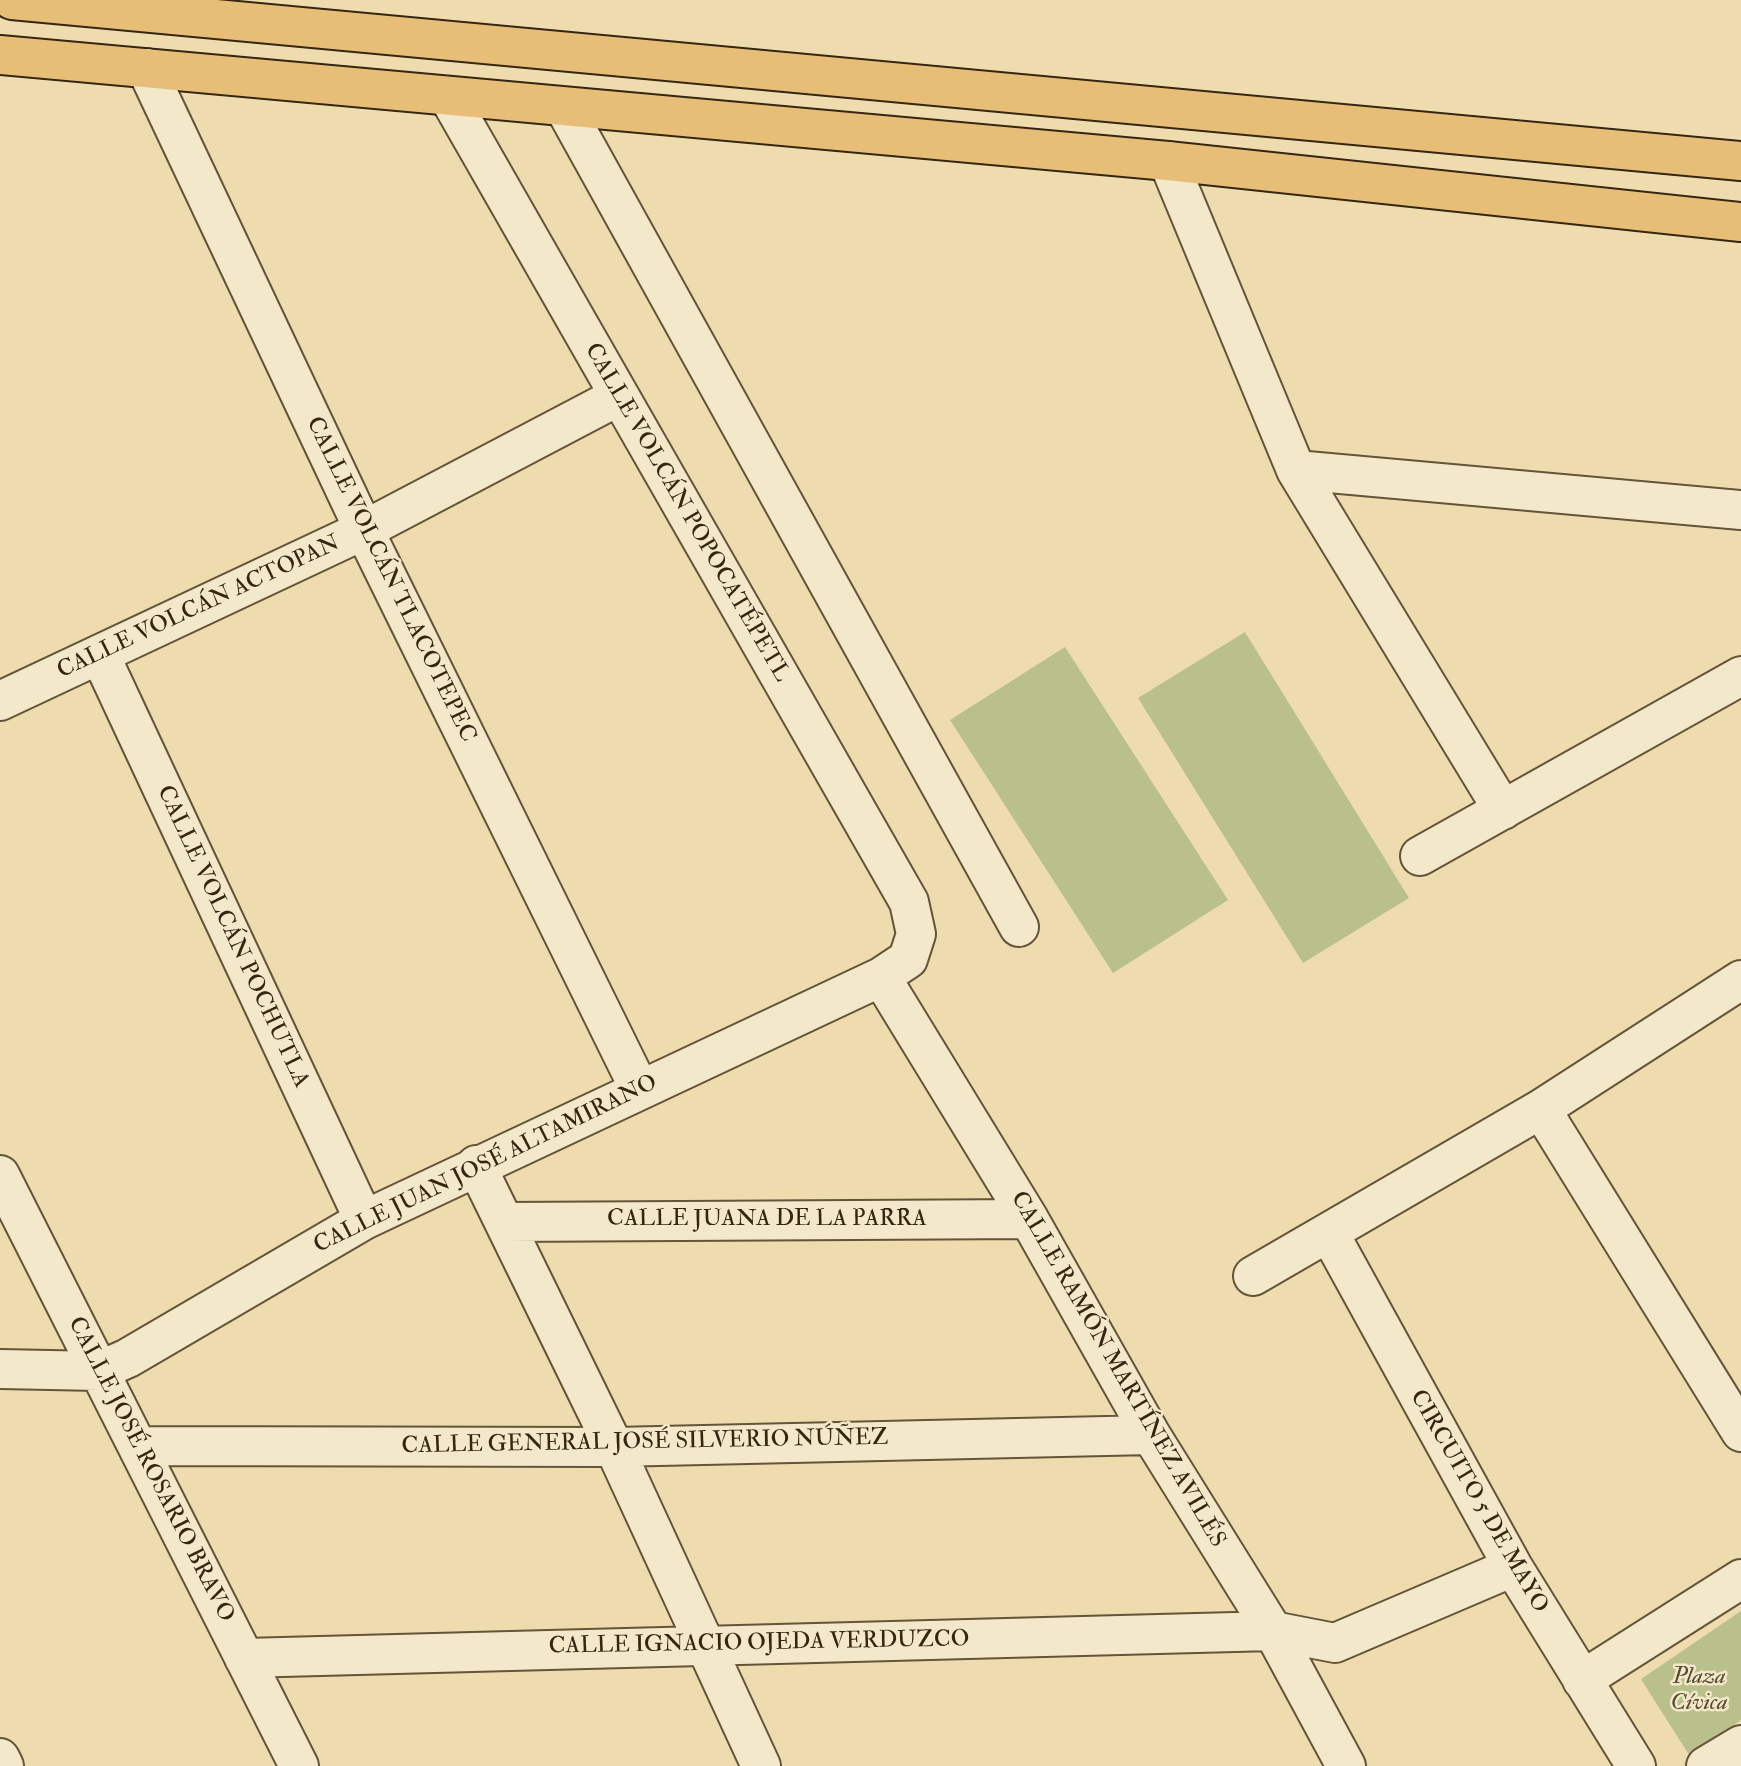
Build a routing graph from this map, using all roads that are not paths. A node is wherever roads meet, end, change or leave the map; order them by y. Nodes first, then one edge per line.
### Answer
1 (12, 0) edge
2 (0, 55) edge
3 (146, 68) junction
4 (448, 96) junction
5 (564, 107) junction
6 (1168, 161) junction
7 (1741, 161) edge
8 (1741, 222) edge
9 (620, 396) junction
10 (1296, 470) junction
11 (1741, 510) edge
12 (365, 530) junction
13 (100, 655) junction
14 (1741, 676) edge
15 (0, 701) edge
16 (1503, 810) junction
17 (1420, 856) dead end
18 (1018, 928) dead end
19 (916, 934) joint
20 (881, 977) junction
21 (1741, 980) edge
22 (639, 1088) junction
23 (1541, 1108) junction
24 (477, 1165) junction
25 (0, 1175) edge
26 (1029, 1219) junction
27 (364, 1220) junction
28 (505, 1222) junction
29 (1328, 1233) junction
30 (1253, 1276) dead end
31 (0, 1369) edge
32 (99, 1371) junction
33 (1741, 1432) edge
34 (1151, 1435) junction
35 (139, 1446) junction
36 (614, 1447) junction
37 (1513, 1567) junction
38 (1741, 1579) edge
39 (1273, 1631) junction
40 (705, 1645) junction
41 (244, 1658) junction
42 (1582, 1680) junction
43 (1741, 1745) edge
44 (0, 1758) edge
45 (4, 1766) edge
46 (299, 1766) edge
47 (761, 1766) edge
48 (1346, 1766) edge
49 (1636, 1766) edge
50 (1706, 1766) edge

1 - 7 main road
2 - 3 main road
3 - 4 main road
3 - 12 street, CALLE VOLCÁN TLACOTEPEC
4 - 5 main road
4 - 9 street, CALLE VOLCÁN POPOCATÉPETL
5 - 6 main road
5 - 18 street
6 - 8 main road
6 - 10 street
9 - 12 street, CALLE VOLCÁN ACTOPAN
9 - 19 street, CALLE VOLCÁN POPOCATÉPETL
10 - 11 street
10 - 16 street
12 - 13 street, CALLE VOLCÁN ACTOPAN
12 - 22 street, CALLE VOLCÁN TLACOTEPEC
13 - 15 street, CALLE VOLCÁN ACTOPAN
13 - 27 street, CALLE VOLCÁN POCHUTLA
14 - 16 street
16 - 17 street
19 - 20 street, CALLE JUAN JOSÉ ALTAMIRANO
20 - 22 street, CALLE JUAN JOSÉ ALTAMIRANO
20 - 26 street, CALLE RAMÓN MARTÍNEZ AVILÉS
21 - 23 street
22 - 24 street, CALLE JUAN JOSÉ ALTAMIRANO
23 - 29 street
23 - 33 street
24 - 27 street, CALLE JUAN JOSÉ ALTAMIRANO
24 - 28 street
25 - 32 street, CALLE JOSÉ ROSARIO BRAVO
26 - 28 street, CALLE JUANA DE LA PARRA
26 - 34 street, CALLE RAMÓN MARTÍNEZ AVILÉS
27 - 32 street, CALLE JUAN JOSÉ ALTAMIRANO
28 - 36 street
29 - 30 street
29 - 37 street, CIRCUITO 5 DE MAYO
31 - 32 street, CALLE JUAN JOSÉ ALTAMIRANO
32 - 35 street, CALLE JOSÉ ROSARIO BRAVO
34 - 36 street, CALLE GENERAL JOSÉ SILVERIO NÚÑEZ
34 - 39 street, CALLE RAMÓN MARTÍNEZ AVILÉS
35 - 36 street, CALLE GENERAL JOSÉ SILVERIO NÚÑEZ
35 - 41 street, CALLE JOSÉ ROSARIO BRAVO
36 - 40 street
37 - 39 street, CALLE IGNACIO OJEDA VERDUZCO
37 - 42 street, CIRCUITO 5 DE MAYO
38 - 42 street
39 - 40 street, CALLE IGNACIO OJEDA VERDUZCO
39 - 48 street, CALLE RAMÓN MARTÍNEZ AVILÉS
40 - 41 street, CALLE IGNACIO OJEDA VERDUZCO
40 - 47 street
41 - 46 street, CALLE JOSÉ ROSARIO BRAVO
42 - 49 street, CIRCUITO 5 DE MAYO
43 - 50 street
44 - 45 street

